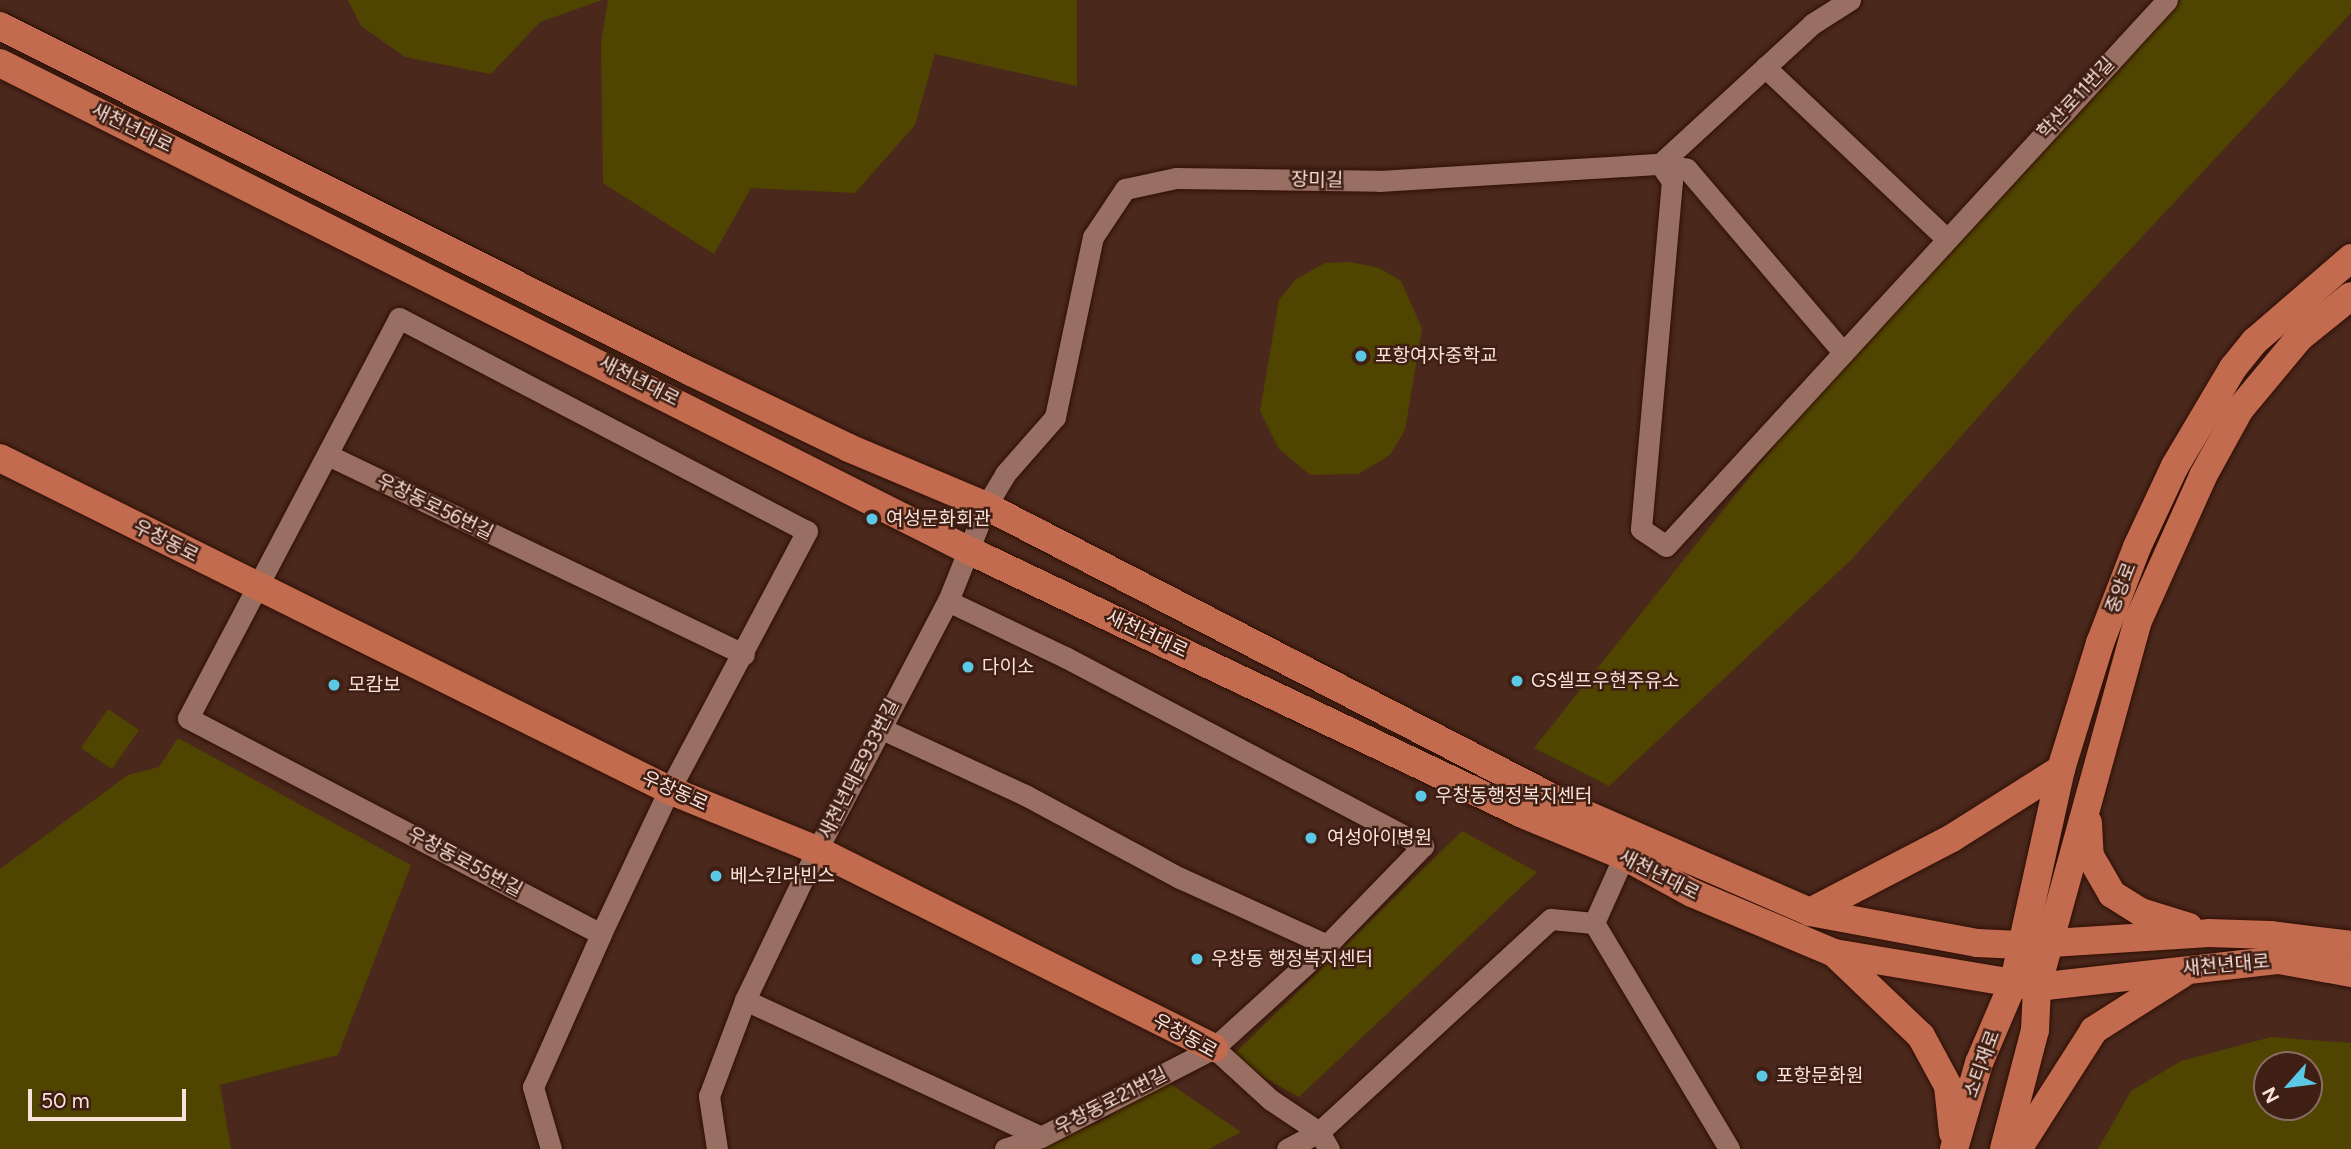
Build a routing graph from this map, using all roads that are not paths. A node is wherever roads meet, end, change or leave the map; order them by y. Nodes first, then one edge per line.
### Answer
1 (1850, 0) edge
2 (2167, 0) edge
3 (0, 26) edge
4 (0, 63) edge
5 (1765, 67) junction
6 (1660, 164) junction
7 (1946, 238) junction
8 (2351, 258) edge
9 (2351, 296) edge
10 (2351, 320) edge
11 (2300, 337) junction
12 (1843, 352) junction
13 (330, 456) junction
14 (0, 458) edge
15 (986, 506) junction
16 (966, 549) junction
17 (259, 588) junction
18 (948, 601) junction
19 (744, 654) junction
20 (880, 728) junction
21 (2061, 769) junction
22 (2092, 778) junction
23 (669, 789) junction
24 (817, 850) junction
25 (1624, 856) junction
26 (1810, 912) junction
27 (1594, 923) junction
28 (2209, 933) junction
29 (601, 934) junction
30 (2051, 943) junction
31 (1328, 945) junction
32 (2020, 945) junction
33 (2351, 945) edge
34 (1834, 953) junction
35 (2193, 968) junction
36 (2351, 973) edge
37 (2026, 984) junction
38 (745, 1000) junction
39 (1214, 1048) junction
40 (1041, 1137) junction
41 (1324, 1140) edge
42 (1954, 1148) edge
43 (551, 1149) edge
44 (717, 1149) edge
45 (1005, 1149) edge
46 (1287, 1149) edge
47 (1729, 1149) edge
48 (2004, 1149) edge
49 (2018, 1149) edge

1 - 5 street
2 - 7 street, 학산로11번길
3 - 15 main road, 새천년대로
4 - 16 main road, 새천년대로
5 - 6 street
5 - 7 street
6 - 12 street
6 - 12 street, 학산로11번길
6 - 15 street, 장미길
7 - 12 street, 학산로11번길
8 - 21 main road, 중앙로
9 - 11 main road, 중앙로
10 - 11 main road
11 - 22 main road, 중앙로
13 - 17 street
13 - 19 street, 우창동로56번길
13 - 19 street
14 - 17 main road, 우창동로
15 - 16 street, 장미길
15 - 26 main road, 새천년대로
16 - 18 street, 새천년대로933번길
16 - 25 main road, 새천년대로
17 - 23 main road, 우창동로
17 - 29 street, 우창동로55번길
18 - 20 street, 새천년대로933번길
18 - 31 street, 우창동로21번길
19 - 23 street
20 - 24 street, 새천년대로933번길
20 - 31 street
21 - 26 main road
21 - 32 main road, 중앙로
22 - 28 main road
22 - 30 main road, 중앙로
23 - 24 main road, 우창동로
23 - 29 street
24 - 38 street, 새천년대로933번길
24 - 39 main road, 우창동로
25 - 27 street
25 - 34 main road, 새천년대로
26 - 32 main road, 새천년대로
27 - 41 street
27 - 47 street
28 - 30 main road, 새천년대로
28 - 33 main road, 새천년대로
29 - 43 street
30 - 32 main road, 새천년대로
30 - 37 main road, 중앙로
31 - 39 street, 우창동로21번길
32 - 37 main road, 중앙로
34 - 37 main road, 새천년대로
34 - 42 main road
35 - 36 main road, 새천년대로
35 - 37 main road, 새천년대로
35 - 49 main road
37 - 42 main road, 소티재로
37 - 48 main road, 소티재로
38 - 40 street
38 - 44 street, 새천년대로933번길
39 - 40 street, 우창동로21번길
39 - 41 street, 우창동로
40 - 45 street, 우창동로21번길
41 - 46 street

